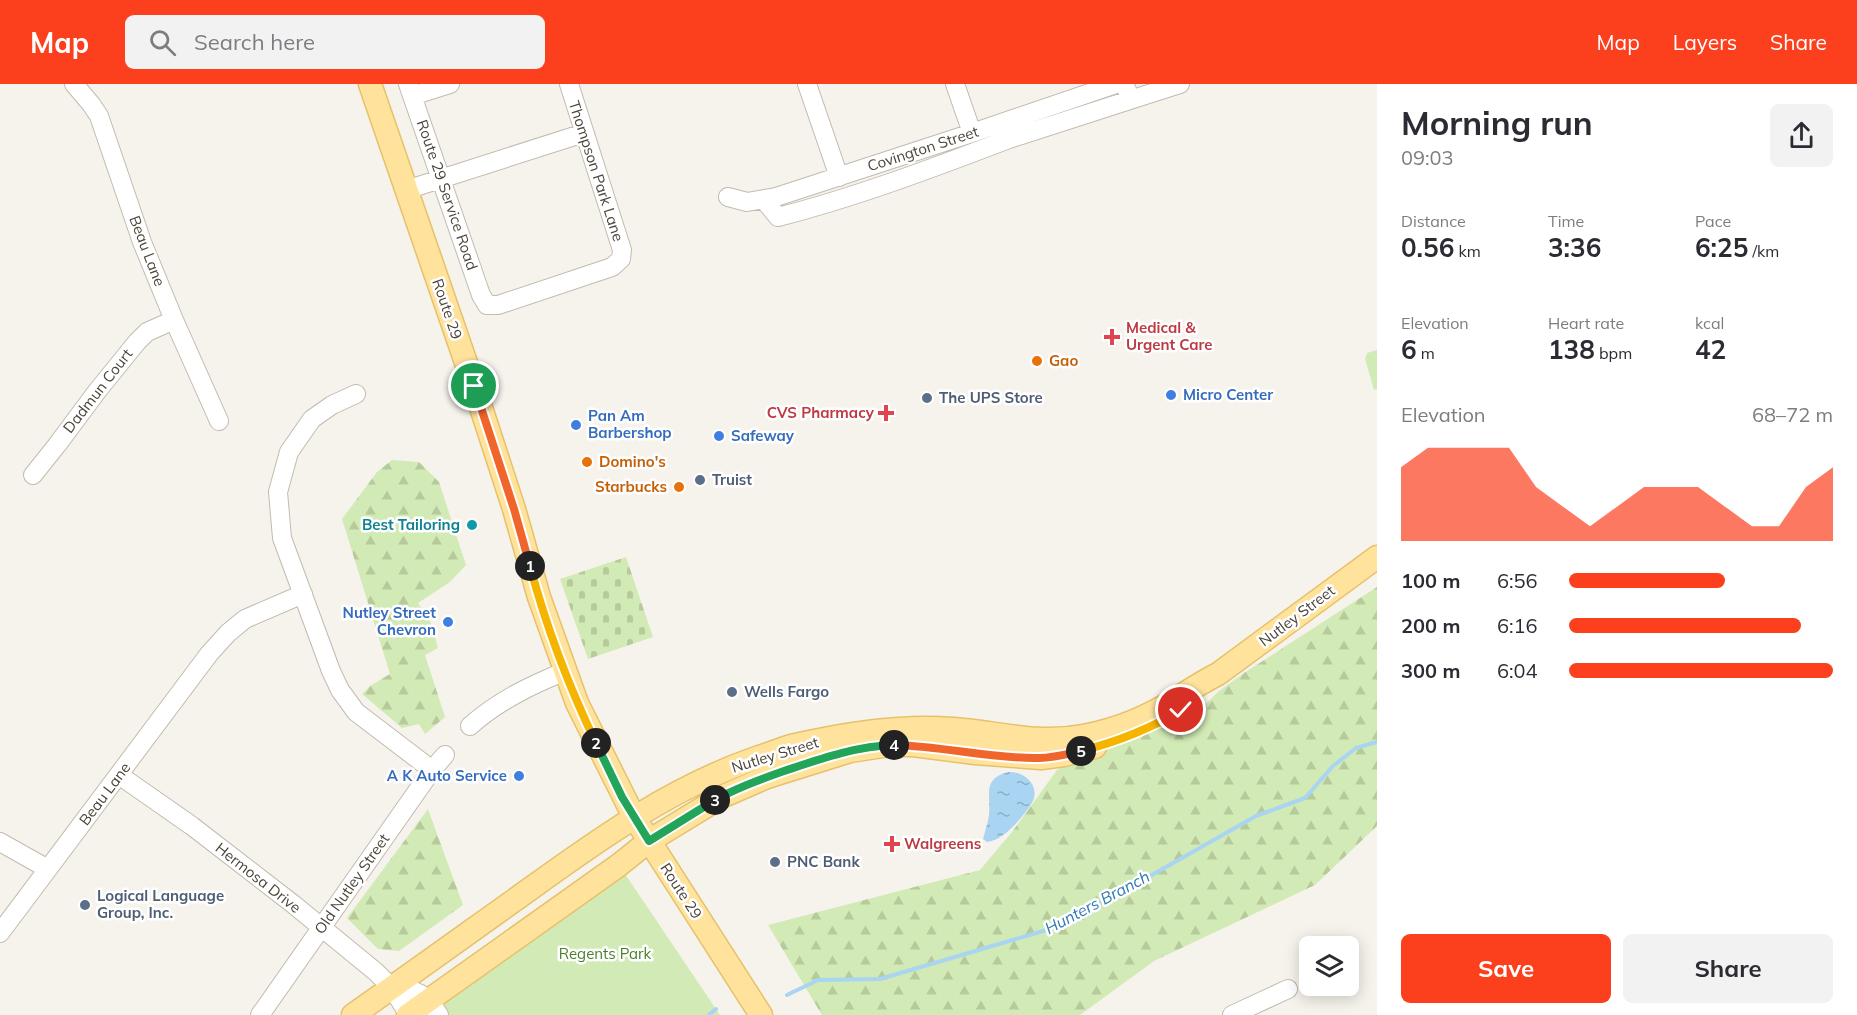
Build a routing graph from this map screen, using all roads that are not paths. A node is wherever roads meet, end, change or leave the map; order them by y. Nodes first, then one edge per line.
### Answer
1 (74, 84) edge
2 (370, 84) edge
3 (450, 84) edge
4 (569, 84) edge
5 (807, 84) edge
6 (955, 84) edge
7 (1116, 84) edge
8 (1180, 84) edge
9 (410, 90) edge
10 (1067, 92) edge
11 (1127, 92) edge
12 (1006, 131) junction
13 (584, 133) junction
14 (972, 133) junction
15 (839, 177) junction
16 (441, 178) junction
17 (406, 190) junction
18 (728, 197) dead end
19 (764, 200) junction
20 (487, 305) joint
21 (174, 320) junction
22 (356, 394) dead end
23 (219, 421) dead end
24 (33, 474) dead end
25 (1377, 557) edge
26 (303, 594) junction
27 (566, 670) junction
28 (1218, 674) junction
29 (470, 726) dead end
30 (445, 755) dead end
31 (432, 770) junction
32 (119, 775) junction
33 (634, 817) junction
34 (649, 841) junction
35 (0, 842) edge
36 (48, 869) junction
37 (321, 927) junction
38 (0, 933) edge
39 (392, 988) junction
40 (1288, 989) dead end
41 (434, 1007) edge
42 (260, 1015) edge
43 (353, 1015) edge
44 (408, 1015) edge
45 (760, 1015) edge
46 (1232, 1015) edge

1 - 21 street, Beau Lane
2 - 17 main road, Route 29
3 - 9 street
4 - 13 street, Thompson Park Lane
5 - 15 street
6 - 14 street
7 - 10 street, Covington Street
8 - 11 street
9 - 16 street, Route 29 Service Road
10 - 12 street, Covington Street
11 - 12 street
12 - 14 street, Covington Street
12 - 19 street
13 - 16 street
13 - 20 street, Thompson Park Lane
14 - 15 street, Covington Street
15 - 19 street, Covington Street
16 - 17 street
16 - 20 street, Route 29 Service Road
17 - 27 main road, Route 29
18 - 19 street, Covington Street
21 - 23 street, Beau Lane
21 - 24 street, Dadmun Court
22 - 26 street
25 - 28 main road, Nutley Street
26 - 31 street
26 - 32 street, Beau Lane
27 - 29 street
27 - 33 main road, Route 29
28 - 33 main road, Nutley Street
28 - 34 main road, Nutley Street
30 - 31 street, Old Nutley Street
31 - 37 street, Old Nutley Street
32 - 36 street, Beau Lane
32 - 37 street, Hermosa Drive
33 - 34 main road, Route 29
33 - 39 main road, Nutley Street
34 - 41 main road, Nutley Street
34 - 45 main road, Route 29
35 - 36 street
36 - 38 street, Beau Lane
37 - 39 street, Hermosa Drive
37 - 42 street, Old Nutley Street
39 - 41 street
39 - 43 main road, Nutley Street
39 - 44 street, Hermosa Drive
40 - 46 street
41 - 44 main road, Nutley Street

